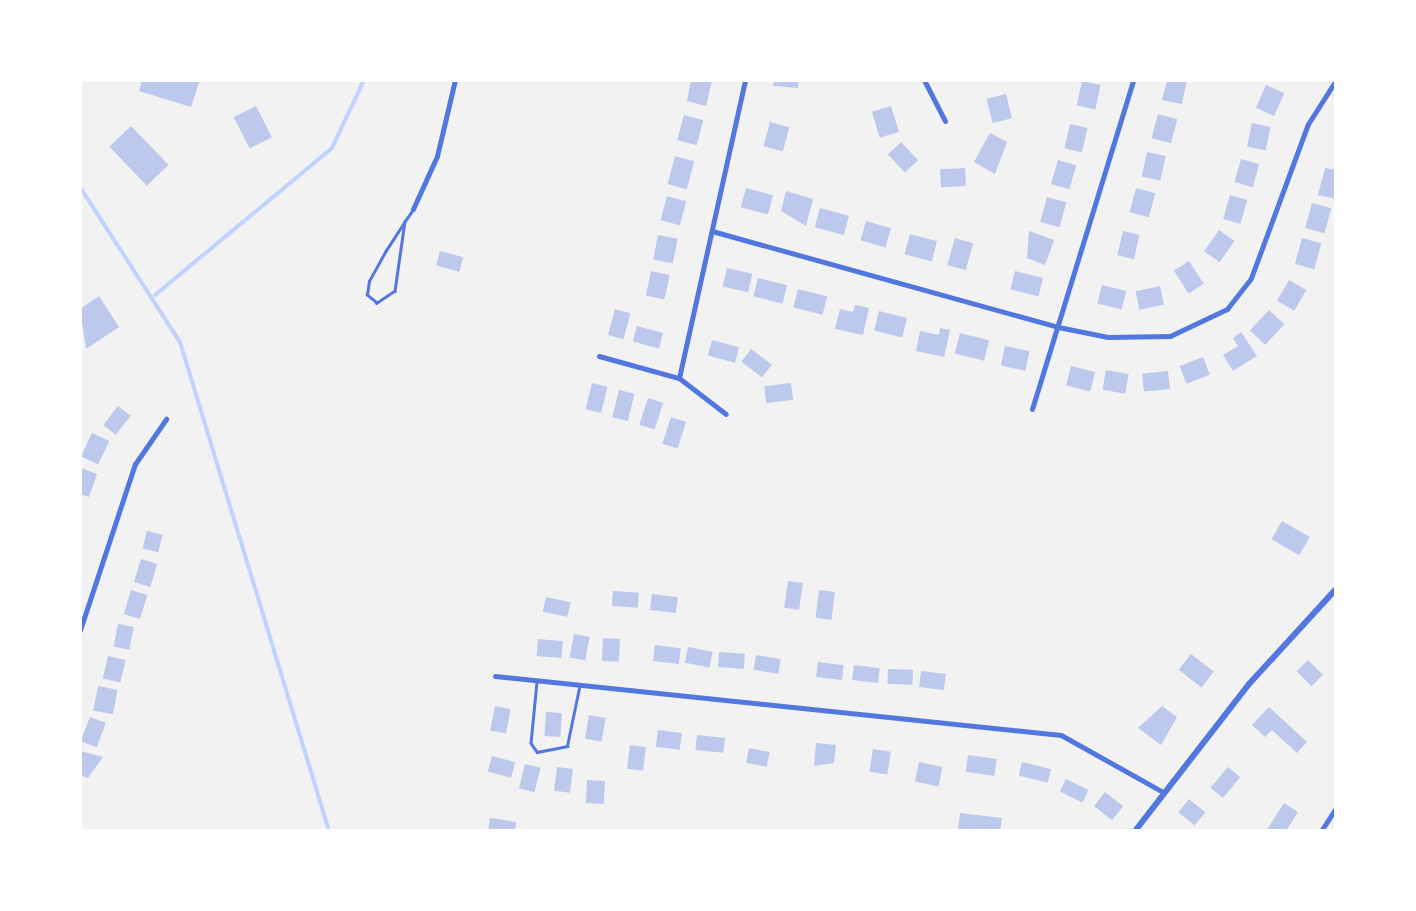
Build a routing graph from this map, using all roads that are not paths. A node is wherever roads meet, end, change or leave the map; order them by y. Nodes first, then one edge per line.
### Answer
1 (455, 80) edge
2 (745, 80) edge
3 (924, 80) edge
4 (1133, 80) edge
5 (1336, 80) edge
6 (946, 121) dead end
7 (413, 210) joint
8 (405, 221) junction
9 (712, 231) junction
10 (1058, 327) junction
11 (599, 356) dead end
12 (679, 378) junction
13 (1032, 409) dead end
14 (726, 414) dead end
15 (166, 419) dead end
16 (1336, 589) edge
17 (80, 630) edge
18 (495, 676) dead end
19 (537, 680) junction
20 (579, 684) junction
21 (1162, 792) junction
22 (1336, 808) edge
23 (1134, 831) edge
24 (1321, 831) edge

1 - 7 street
2 - 9 street
3 - 6 street
4 - 10 street
5 - 10 street
7 - 8 lane
8 - 8 lane
9 - 10 street
9 - 12 street
10 - 13 street
11 - 12 street
12 - 14 street
15 - 17 street
16 - 21 street
18 - 19 street
19 - 20 street
19 - 20 lane
20 - 21 street
21 - 23 street
22 - 24 street

